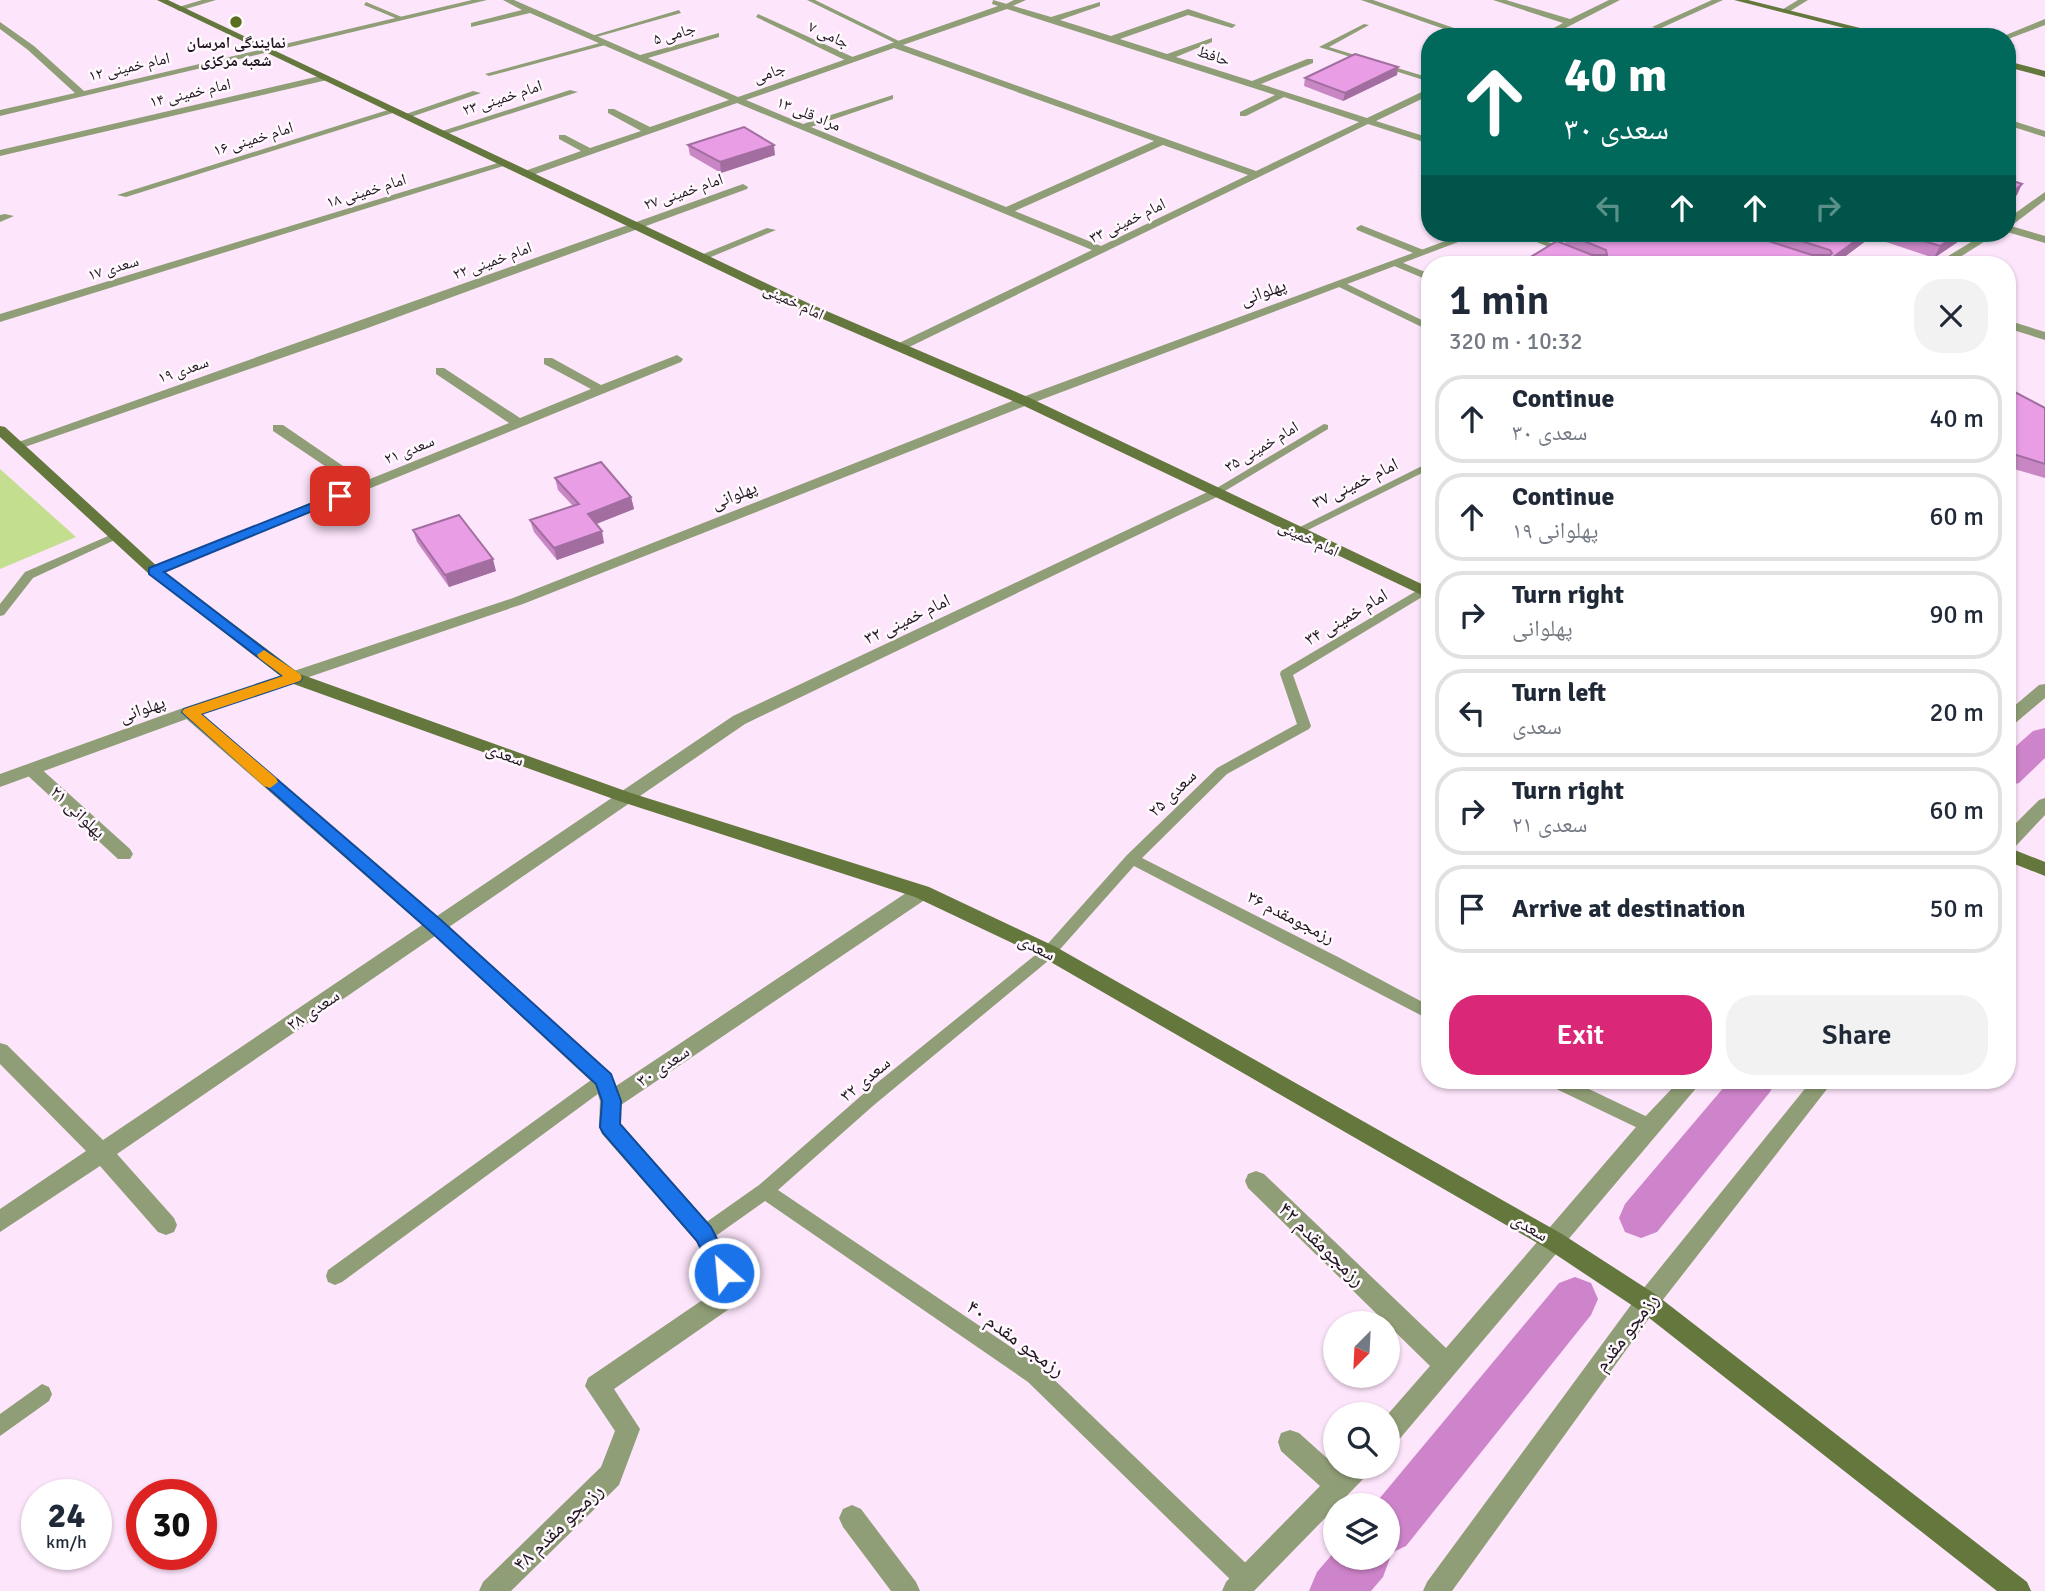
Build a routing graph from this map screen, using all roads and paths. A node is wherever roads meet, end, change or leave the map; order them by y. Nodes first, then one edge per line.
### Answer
1 (161, 0) edge
2 (212, 0) edge
3 (483, 0) edge
4 (507, 0) edge
5 (810, 0) edge
6 (988, 0) edge
7 (1022, 0) edge
8 (1365, 0) edge
9 (1497, 0) edge
10 (1719, 0) edge
11 (1738, 0) edge
12 (1804, 0) edge
13 (1612, 1) edge
14 (366, 4) dead end
15 (1097, 4) dead end
16 (1006, 6) junction
17 (179, 8) junction
18 (531, 10) junction
19 (1784, 11) junction
20 (679, 12) dead end
21 (758, 16) dead end
22 (402, 19) junction
23 (1051, 20) junction
24 (1570, 22) junction
25 (2045, 22) edge
26 (0, 25) edge
27 (474, 25) dead end
28 (1233, 25) dead end
29 (1366, 25) dead end
30 (1656, 27) dead end
31 (1449, 28) edge
32 (1558, 28) edge
33 (1855, 28) edge
34 (2016, 33) edge
35 (716, 35) dead end
36 (592, 37) junction
37 (1112, 39) junction
38 (1209, 40) dead end
39 (607, 43) junction
40 (897, 44) junction
41 (266, 50) junction
42 (1168, 57) junction
43 (639, 58) junction
44 (852, 60) junction
45 (1310, 61) dead end
46 (2016, 66) edge
47 (489, 74) dead end
48 (2045, 74) edge
49 (1421, 76) edge
50 (324, 78) junction
51 (1253, 84) junction
52 (573, 92) dead end
53 (476, 93) dead end
54 (82, 94) junction
55 (1284, 94) junction
56 (1421, 95) edge
57 (890, 97) dead end
58 (737, 100) junction
59 (611, 111) dead end
60 (0, 113) edge
61 (399, 113) junction
62 (1243, 114) dead end
63 (1368, 121) junction
64 (2016, 125) edge
65 (802, 127) junction
66 (649, 131) junction
67 (441, 133) junction
68 (2045, 135) edge
69 (562, 137) dead end
70 (1421, 138) edge
71 (1163, 141) junction
72 (589, 152) junction
73 (0, 153) edge
74 (505, 164) junction
75 (526, 174) junction
76 (1257, 175) junction
77 (743, 187) dead end
78 (122, 195) dead end
79 (2045, 195) edge
80 (1006, 211) junction
81 (2016, 219) edge
82 (633, 225) junction
83 (1361, 228) dead end
84 (2016, 229) edge
85 (771, 230) dead end
86 (2045, 240) edge
87 (1452, 242) edge
88 (1542, 242) edge
89 (1978, 242) edge
90 (235, 247) joint
91 (1101, 250) junction
92 (1422, 253) junction
93 (1577, 256) edge
94 (1954, 256) edge
95 (702, 257) junction
96 (1396, 263) junction
97 (1421, 274) edge
98 (1340, 284) junction
99 (0, 318) edge
100 (1421, 324) edge
101 (361, 326) joint
102 (2016, 327) edge
103 (2045, 336) edge
104 (901, 347) junction
105 (677, 359) dead end
106 (548, 361) dead end
107 (440, 371) dead end
108 (601, 390) junction
109 (1025, 401) junction
110 (518, 423) junction
111 (1324, 427) dead end
112 (278, 428) dead end
113 (0, 430) edge
114 (17, 445) junction
115 (1421, 470) edge
116 (363, 486) junction
117 (1216, 492) junction
118 (1296, 532) junction
119 (115, 536) junction
120 (154, 571) junction
121 (1421, 587) edge
122 (1421, 594) edge
123 (0, 612) edge
124 (1286, 674) joint
125 (294, 678) junction
126 (2045, 689) edge
127 (189, 712) junction
128 (2016, 713) edge
129 (32, 770) junction
130 (0, 781) edge
131 (625, 797) junction
132 (2045, 804) edge
133 (2016, 835) edge
134 (124, 854) dead end
135 (2016, 858) edge
136 (1132, 859) junction
137 (2045, 869) edge
138 (922, 892) junction
139 (436, 926) junction
140 (1049, 952) junction
141 (1421, 1009) edge
142 (0, 1051) edge
143 (1573, 1089) edge
144 (1685, 1089) edge
145 (1817, 1089) edge
146 (608, 1091) junction
147 (1650, 1126) junction
148 (102, 1153) junction
149 (1256, 1181) dead end
150 (765, 1191) junction
151 (0, 1222) edge
152 (166, 1225) dead end
153 (704, 1234) junction
154 (1554, 1241) junction
155 (335, 1276) dead end
156 (1647, 1302) junction
157 (1447, 1366) junction
158 (42, 1394) dead end
159 (1400, 1419) edge
160 (0, 1426) edge
161 (1290, 1441) dead end
162 (1347, 1479) edge
163 (1340, 1487) junction
164 (852, 1518) dead end
165 (1241, 1585) edge
166 (492, 1591) edge
167 (907, 1591) edge
168 (1436, 1591) edge
169 (2018, 1591) edge

1 - 17 main road, امام خمینی
2 - 17 street
3 - 22 street, امام خمینی ۱۲
4 - 18 street, مراد قلی ۱۳
5 - 40 lane
6 - 16 street, حافظ
7 - 16 street, جامی
8 - 31 street
9 - 24 street
10 - 30 street
11 - 19 main road
12 - 19 street
13 - 24 street
14 - 22 lane
15 - 23 street
16 - 23 street, حافظ
16 - 40 street, جامی
17 - 41 main road, امام خمینی
18 - 27 street
18 - 36 street, مراد قلی ۱۳
19 - 33 main road
20 - 36 lane
21 - 44 lane, جامی ۷
22 - 41 street, امام خمینی ۱۲
23 - 37 street, حافظ
24 - 32 street
25 - 34 street
26 - 54 street
28 - 37 street
29 - 49 lane
35 - 43 street, جامی ۵
36 - 39 street, مراد قلی ۱۳
37 - 42 street, حافظ
38 - 42 street
39 - 43 street, مراد قلی ۱۳
39 - 47 lane
40 - 44 street, جامی
40 - 71 street
41 - 50 main road, امام خمینی
41 - 54 street, امام خمینی ۱۲
42 - 51 street, حافظ
43 - 58 street, مراد قلی ۱۳
44 - 58 street, جامی
45 - 51 street
46 - 48 main road
50 - 61 main road, امام خمینی
50 - 73 street, امام خمینی ۱۴
51 - 55 street, حافظ
52 - 67 street, امام خمینی ۲۳
53 - 61 street, امام خمینی ۱۶
54 - 60 street, امام خمینی ۱۲
55 - 62 street
55 - 63 street, حافظ
56 - 63 street, امام خمینی ۳۳
57 - 65 street
58 - 65 street, مراد قلی ۱۳
58 - 66 street, جامی
59 - 66 street
61 - 67 main road, امام خمینی
61 - 78 street, امام خمینی ۱۶
63 - 70 street, حافظ
63 - 76 street, امام خمینی ۳۳
64 - 68 street
65 - 80 street, مراد قلی ۱۳
66 - 72 street, جامی
67 - 74 main road, امام خمینی
69 - 72 street
71 - 76 street
71 - 80 street
72 - 75 street, جامی
74 - 75 main road, امام خمینی
74 - 90 street, امام خمینی ۱۸
75 - 82 main road, امام خمینی
76 - 91 street, امام خمینی ۳۳
77 - 82 street, امام خمینی ۲۷
79 - 81 street
80 - 91 street, مراد قلی ۱۳
82 - 95 main road, امام خمینی
82 - 101 street, امام خمینی ۲۲
83 - 92 street
84 - 86 street
85 - 95 street
87 - 92 street, پهلوانی
88 - 93 lane
89 - 94 street
90 - 99 street, سعدی ۱۷
91 - 104 street, امام خمینی ۳۳
92 - 96 street, پهلوانی
95 - 104 main road, امام خمینی
96 - 97 street
96 - 98 street, پهلوانی
98 - 100 lane
98 - 109 street, پهلوانی
101 - 114 street, سعدی ۱۹
102 - 103 street
104 - 109 main road, امام خمینی
105 - 108 street, سعدی ۲۱
106 - 108 street
107 - 110 street
108 - 110 street, سعدی ۲۱
109 - 117 main road, امام خمینی
109 - 125 street, پهلوانی
110 - 116 street, سعدی ۲۱
111 - 117 lane, امام خمینی ۳۵
112 - 116 street
113 - 114 main road, سعدی
114 - 119 main road, سعدی
115 - 118 lane, امام خمینی ۳۷
116 - 120 street, سعدی ۲۱
117 - 118 main road, امام خمینی
117 - 131 street, امام خمینی ۳۲
118 - 121 main road, امام خمینی
119 - 120 main road, سعدی
119 - 123 lane
120 - 125 main road, سعدی
122 - 124 lane, امام خمینی ۳۴
124 - 136 lane, سعدی ۲۵
125 - 127 street, پهلوانی
125 - 131 main road, سعدی
126 - 128 street
127 - 129 street, پهلوانی
127 - 139 street
129 - 130 street, پهلوانی
129 - 134 street, پهلوانی ۲۱
131 - 138 main road, سعدی
131 - 139 street, سعدی ۲۸
132 - 133 street
135 - 137 main road
136 - 140 lane, سعدی ۲۵
136 - 141 lane, رزمجومقدم ۳۶
138 - 140 main road, سعدی
138 - 146 street, سعدی ۳۰
139 - 146 street
139 - 148 street, سعدی ۲۸
140 - 150 lane, سعدی ۳۲
140 - 154 main road, سعدی
142 - 148 street
143 - 147 lane
144 - 147 street
145 - 156 street, رزمجو مقدم
146 - 153 street
146 - 155 lane
147 - 154 street
148 - 151 street, سعدی ۲۸
148 - 152 street
149 - 157 street, رزمجومقدم ۴۲
150 - 153 lane, سعدی ۳۲
150 - 165 lane, رزمجو مقدم ۴۰
153 - 166 street, رزمجو مقدم ۴۸
154 - 156 main road, سعدی
154 - 157 street
156 - 168 street, رزمجو مقدم
156 - 169 main road, سعدی
157 - 159 street
158 - 160 lane
161 - 163 street
162 - 163 street
163 - 165 street
164 - 167 street

